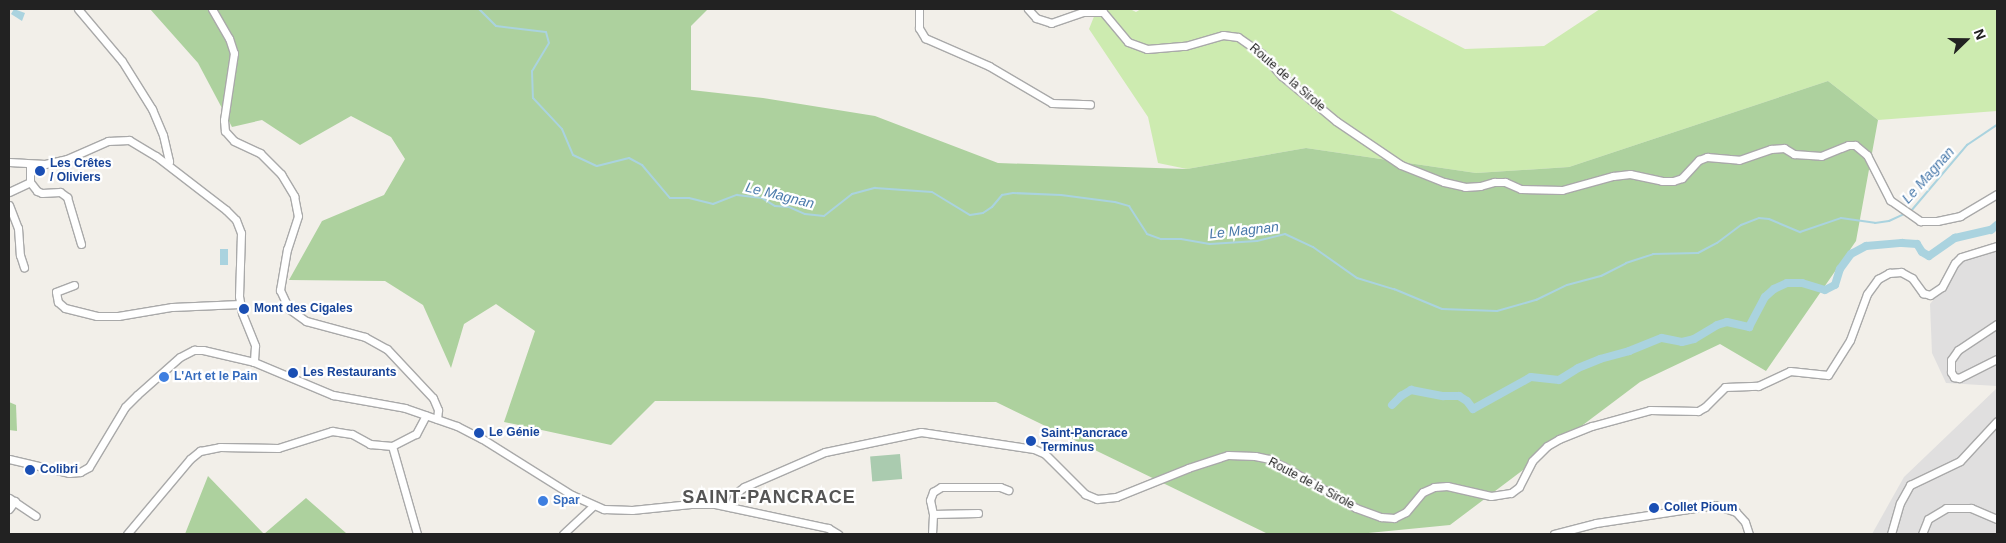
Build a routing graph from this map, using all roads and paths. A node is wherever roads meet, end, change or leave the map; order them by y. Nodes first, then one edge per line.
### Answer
1 (78, 9) edge
2 (212, 9) edge
3 (919, 9) edge
4 (1028, 9) edge
5 (1090, 104) dead end
6 (9, 162) edge
7 (30, 164) junction
8 (168, 164) junction
9 (30, 182) junction
10 (9, 192) edge
11 (1997, 194) edge
12 (9, 205) edge
13 (81, 244) dead end
14 (1997, 246) edge
15 (24, 267) dead end
16 (74, 285) dead end
17 (240, 304) junction
18 (1997, 324) edge
19 (1997, 359) edge
20 (254, 362) junction
21 (426, 415) junction
22 (437, 419) junction
23 (1997, 420) edge
24 (392, 446) junction
25 (9, 459) edge
26 (1008, 490) dead end
27 (12, 500) edge
28 (592, 506) junction
29 (730, 506) junction
30 (9, 509) edge
31 (978, 513) dead end
32 (933, 514) junction
33 (36, 516) dead end
34 (1997, 518) edge
35 (127, 534) edge
36 (417, 534) edge
37 (563, 534) edge
38 (838, 534) edge
39 (932, 534) edge
40 (1554, 534) edge
41 (1749, 534) edge
42 (1891, 534) edge
43 (1922, 534) edge

1 - 8 street
2 - 22 street
3 - 5 street
4 - 11 street, Route de la Sirole
6 - 7 street
7 - 8 street
7 - 9 street
8 - 17 street
9 - 10 street
9 - 13 street
12 - 15 street
14 - 29 street, Route de la Sirole
16 - 17 street
17 - 20 street
18 - 19 street
20 - 21 street
20 - 25 street
21 - 22 street
21 - 24 street
22 - 28 street
23 - 42 street
24 - 35 street
24 - 36 street
26 - 32 street
27 - 30 street
27 - 33 street
28 - 29 street
28 - 37 street
29 - 38 street
31 - 32 street
32 - 39 street
34 - 43 street
40 - 41 street

